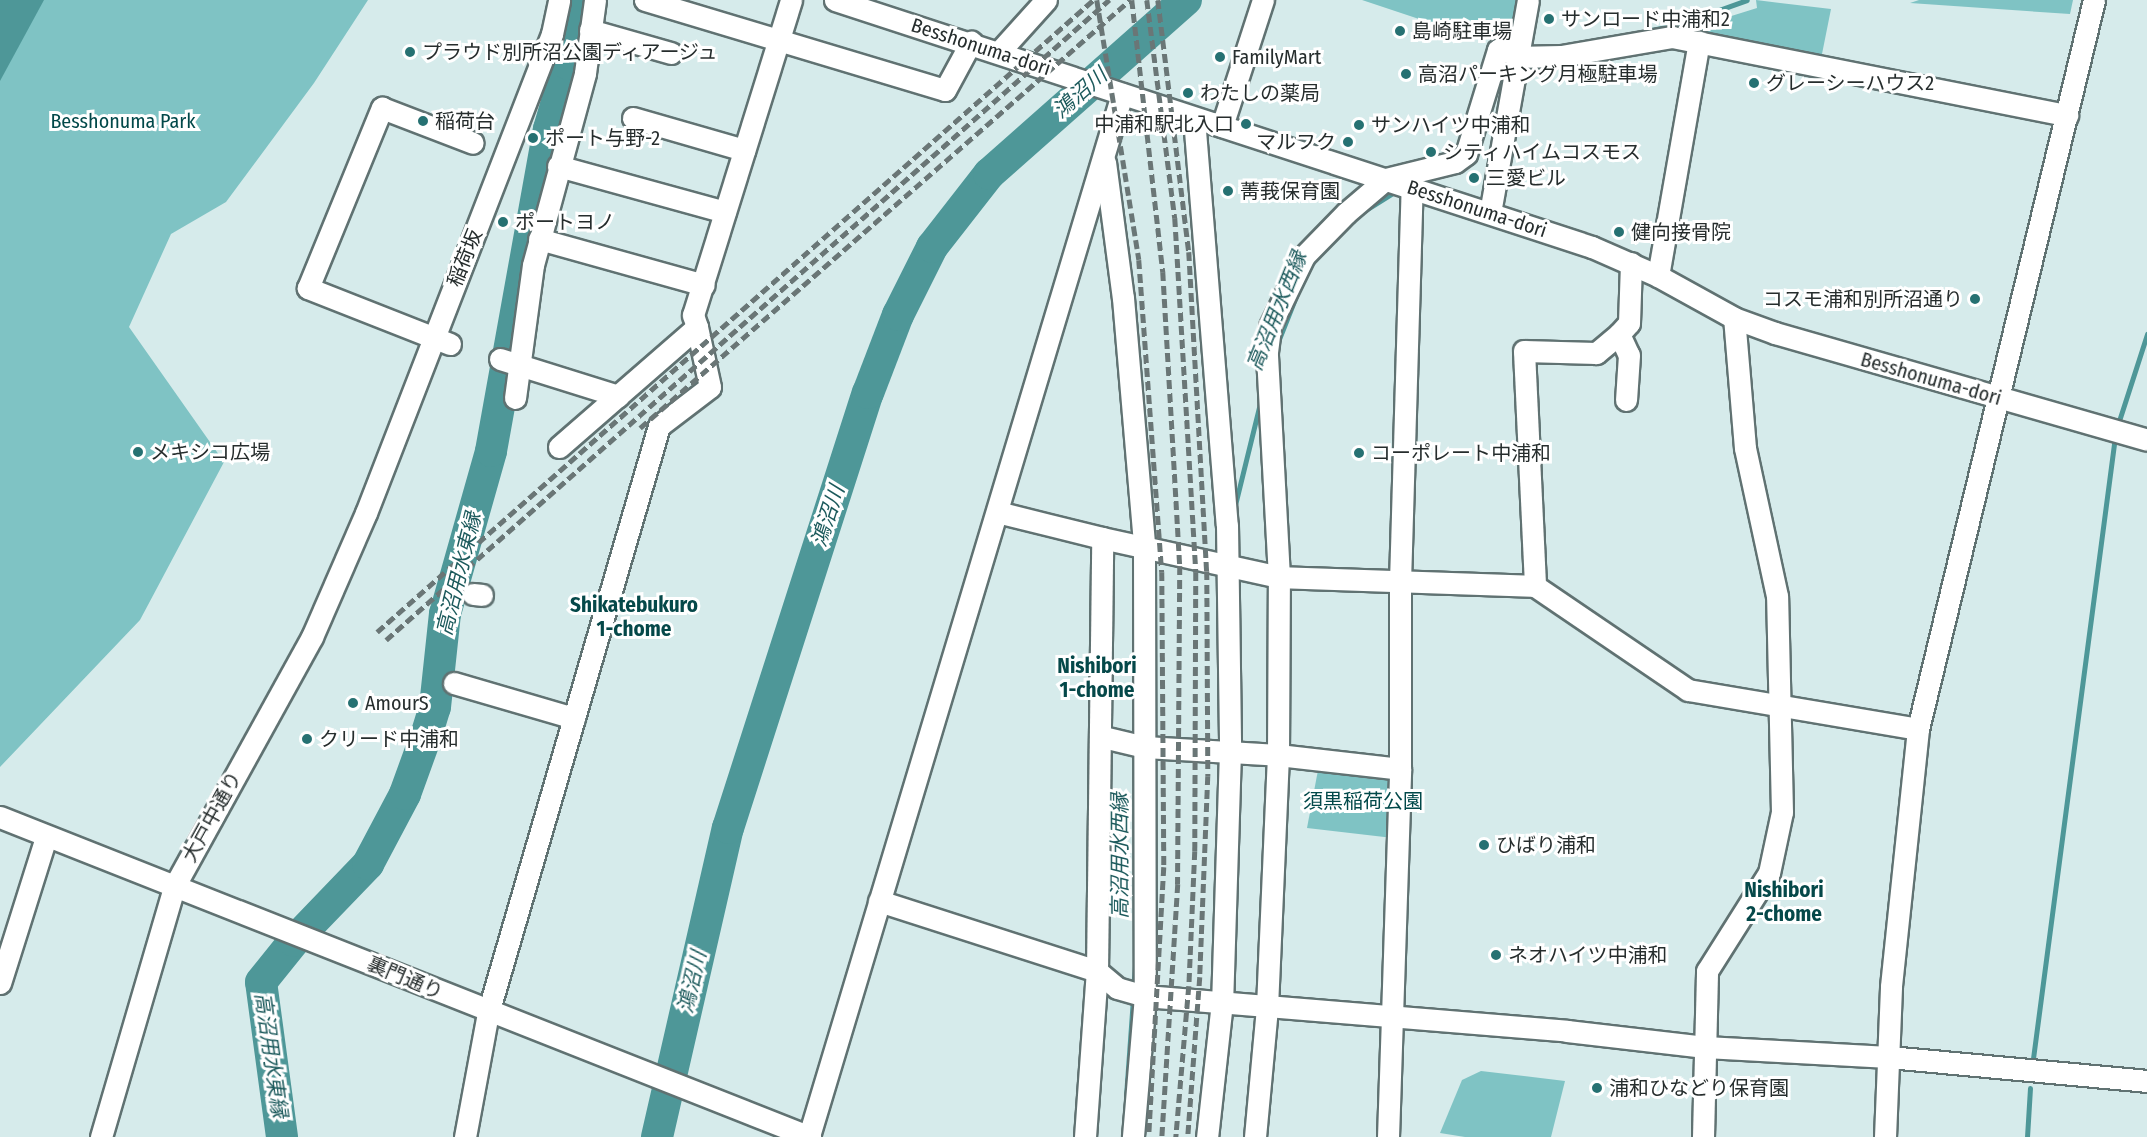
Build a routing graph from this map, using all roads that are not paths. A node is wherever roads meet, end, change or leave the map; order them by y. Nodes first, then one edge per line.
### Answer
1 (558, 0) edge
2 (595, 0) edge
3 (645, 0) edge
4 (791, 0) edge
5 (835, 0) edge
6 (1046, 0) edge
7 (1263, 0) edge
8 (1528, 0) edge
9 (2094, 0) edge
10 (590, 30) junction
11 (780, 41) junction
12 (971, 42) junction
13 (1699, 42) junction
14 (1517, 48) junction
15 (999, 52) junction
16 (671, 53) dead end
17 (1113, 91) junction
18 (2067, 115) junction
19 (633, 118) dead end
20 (1194, 118) junction
21 (1222, 126) junction
22 (473, 143) dead end
23 (744, 150) junction
24 (1104, 156) junction
25 (558, 166) junction
26 (1402, 184) junction
27 (725, 212) junction
28 (1490, 213) junction
29 (539, 239) junction
30 (1630, 263) junction
31 (1658, 276) junction
32 (704, 285) junction
33 (1734, 318) junction
34 (697, 327) junction
35 (1619, 334) junction
36 (441, 341) junction
37 (511, 363) junction
38 (618, 396) junction
39 (514, 398) dead end
40 (1999, 399) junction
41 (1626, 400) dead end
42 (2147, 440) edge
43 (559, 447) dead end
44 (996, 512) junction
45 (366, 513) joint
46 (1102, 538) junction
47 (1144, 545) junction
48 (1227, 566) junction
49 (1279, 577) junction
50 (1400, 582) junction
51 (1534, 586) junction
52 (454, 683) dead end
53 (1781, 708) junction
54 (574, 718) junction
55 (1918, 729) junction
56 (1103, 737) junction
57 (1140, 746) junction
58 (1230, 751) junction
59 (1278, 755) junction
60 (1400, 769) junction
61 (0, 818) edge
62 (46, 837) junction
63 (174, 887) junction
64 (879, 901) junction
65 (1097, 971) junction
66 (0, 983) edge
67 (1142, 996) junction
68 (1222, 1002) junction
69 (1267, 1007) junction
70 (488, 1013) junction
71 (1390, 1018) junction
72 (1705, 1047) junction
73 (1889, 1057) junction
74 (2147, 1081) edge
75 (101, 1137) edge
76 (465, 1137) edge
77 (809, 1137) edge
78 (1085, 1137) edge
79 (1133, 1137) edge
80 (1207, 1137) edge
81 (1256, 1137) edge
82 (1388, 1137) edge
83 (1703, 1137) edge
84 (1885, 1137) edge

1 - 36 street, 稲荷坂
2 - 10 street
3 - 11 street
4 - 11 street
5 - 12 street, Besshonuma-dori
6 - 15 street
7 - 21 street
8 - 14 street
9 - 18 street
10 - 16 street
10 - 25 street
11 - 12 street
11 - 23 street
12 - 15 street, Besshonuma-dori
13 - 14 street
13 - 18 street
13 - 31 street
14 - 26 street
14 - 28 street
15 - 17 street, Besshonuma-dori
17 - 20 street, Besshonuma-dori
17 - 24 street
18 - 40 street
19 - 23 street
20 - 21 street, Besshonuma-dori
20 - 48 street
21 - 26 street, Besshonuma-dori
22 - 36 street
23 - 27 street
24 - 44 street
24 - 47 street
25 - 27 street
25 - 29 street
26 - 28 street, Besshonuma-dori
26 - 49 street
26 - 50 street
27 - 32 street
28 - 30 street, Besshonuma-dori
29 - 32 street
29 - 37 street
30 - 31 street, Besshonuma-dori
30 - 35 street
31 - 33 street, Besshonuma-dori
32 - 34 street
33 - 40 street, Besshonuma-dori
33 - 53 street
34 - 38 street
34 - 54 street
35 - 41 street
35 - 51 street
36 - 45 street, 稲荷坂
37 - 38 street
37 - 39 street
38 - 43 street
40 - 42 street, Besshonuma-dori
40 - 55 street
44 - 46 street
44 - 64 street
45 - 63 street, 大戸中通り
46 - 47 street
46 - 56 street
47 - 48 street
47 - 57 street
48 - 49 street
48 - 58 street
49 - 50 street
49 - 59 street
50 - 51 street
50 - 60 street
51 - 53 street
52 - 54 street
53 - 55 street
53 - 72 street
54 - 70 street
55 - 73 street
56 - 57 street
56 - 65 street
57 - 58 street
57 - 67 street
58 - 59 street
58 - 68 street
59 - 60 street
59 - 69 street
60 - 71 street
61 - 62 street, 裏門通り
62 - 63 street, 裏門通り
62 - 66 street
63 - 70 street, 裏門通り
63 - 75 street, 大戸中通り
64 - 65 street
64 - 77 street
65 - 67 street
65 - 78 street
67 - 68 street
67 - 79 street
68 - 69 street
68 - 80 street
69 - 71 street
69 - 81 street
70 - 76 street
70 - 77 street, 裏門通り
71 - 72 street
71 - 82 street
72 - 73 street
72 - 83 street
73 - 74 street
73 - 84 street

